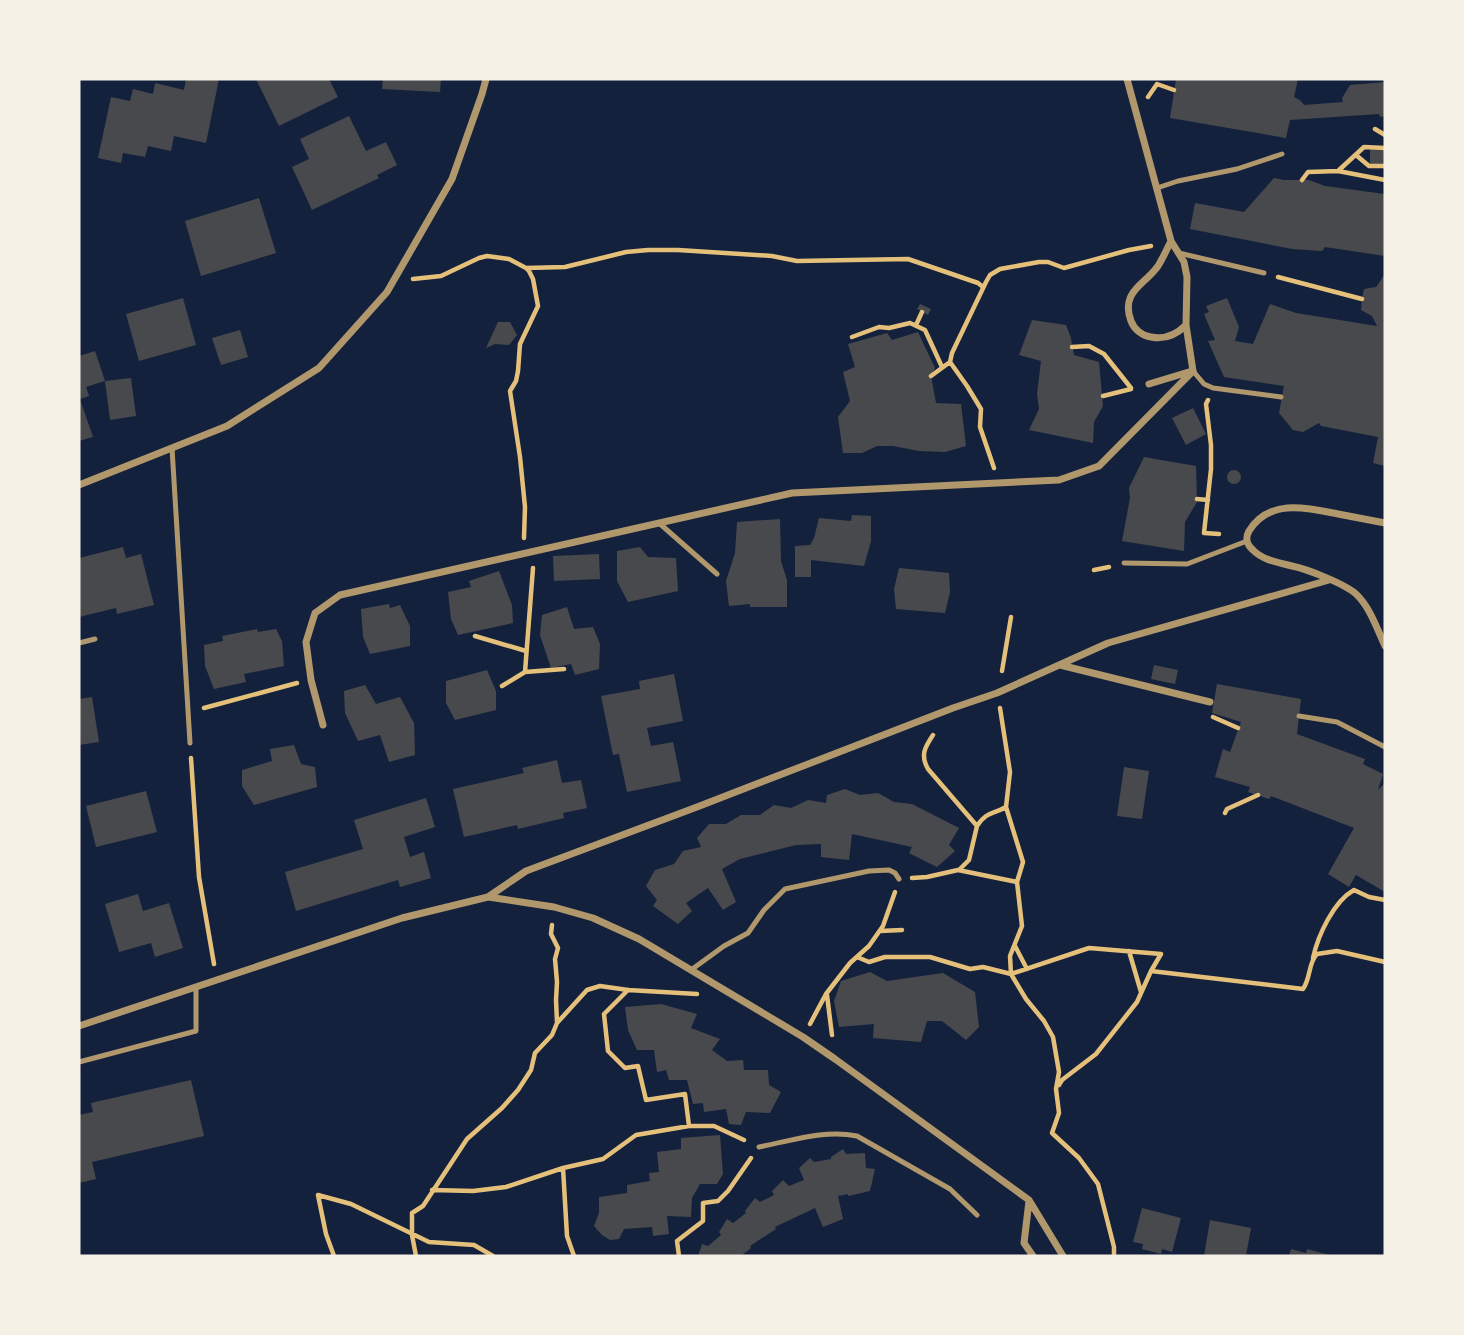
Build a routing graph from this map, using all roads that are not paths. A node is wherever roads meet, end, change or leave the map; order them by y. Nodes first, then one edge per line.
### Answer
1 (486, 79) edge
2 (1127, 79) edge
3 (1282, 154) dead end
4 (1157, 188) junction
5 (1171, 241) junction
6 (1179, 253) junction
7 (1264, 273) road end
8 (1186, 325) junction
9 (1193, 371) junction
10 (1149, 384) road end
11 (1281, 397) dead end
12 (172, 448) junction
13 (79, 485) edge
14 (659, 523) junction
15 (1385, 523) edge
16 (1247, 541) junction
17 (1124, 563) dead end
18 (717, 574) dead end
19 (1329, 580) junction
20 (95, 639) dead end
21 (79, 643) edge
22 (1385, 646) edge
23 (1059, 665) junction
24 (1210, 702) dead end
25 (1299, 716) dead end
26 (323, 725) dead end
27 (190, 743) road end
28 (1385, 747) edge
29 (899, 879) road end
30 (488, 897) junction
31 (691, 970) junction
32 (196, 988) junction
33 (79, 1026) edge
34 (79, 1062) edge
35 (759, 1147) road end
36 (1029, 1200) junction
37 (977, 1215) dead end
38 (1032, 1256) edge
39 (1063, 1256) edge

1 - 12 street
2 - 4 street
3 - 4 lane
4 - 5 street
5 - 6 street
5 - 8 street
6 - 7 lane
6 - 8 street
8 - 9 street
9 - 10 street
9 - 11 lane
9 - 14 street
12 - 13 street
12 - 27 lane
14 - 18 lane
14 - 26 street
15 - 16 street
16 - 17 lane
16 - 19 street
19 - 22 street
19 - 23 street
20 - 21 lane
23 - 24 street
23 - 30 street
25 - 28 lane
29 - 31 lane
30 - 31 street
30 - 32 street
31 - 36 street
32 - 33 street
32 - 34 lane
35 - 37 lane
36 - 38 street
36 - 39 street

